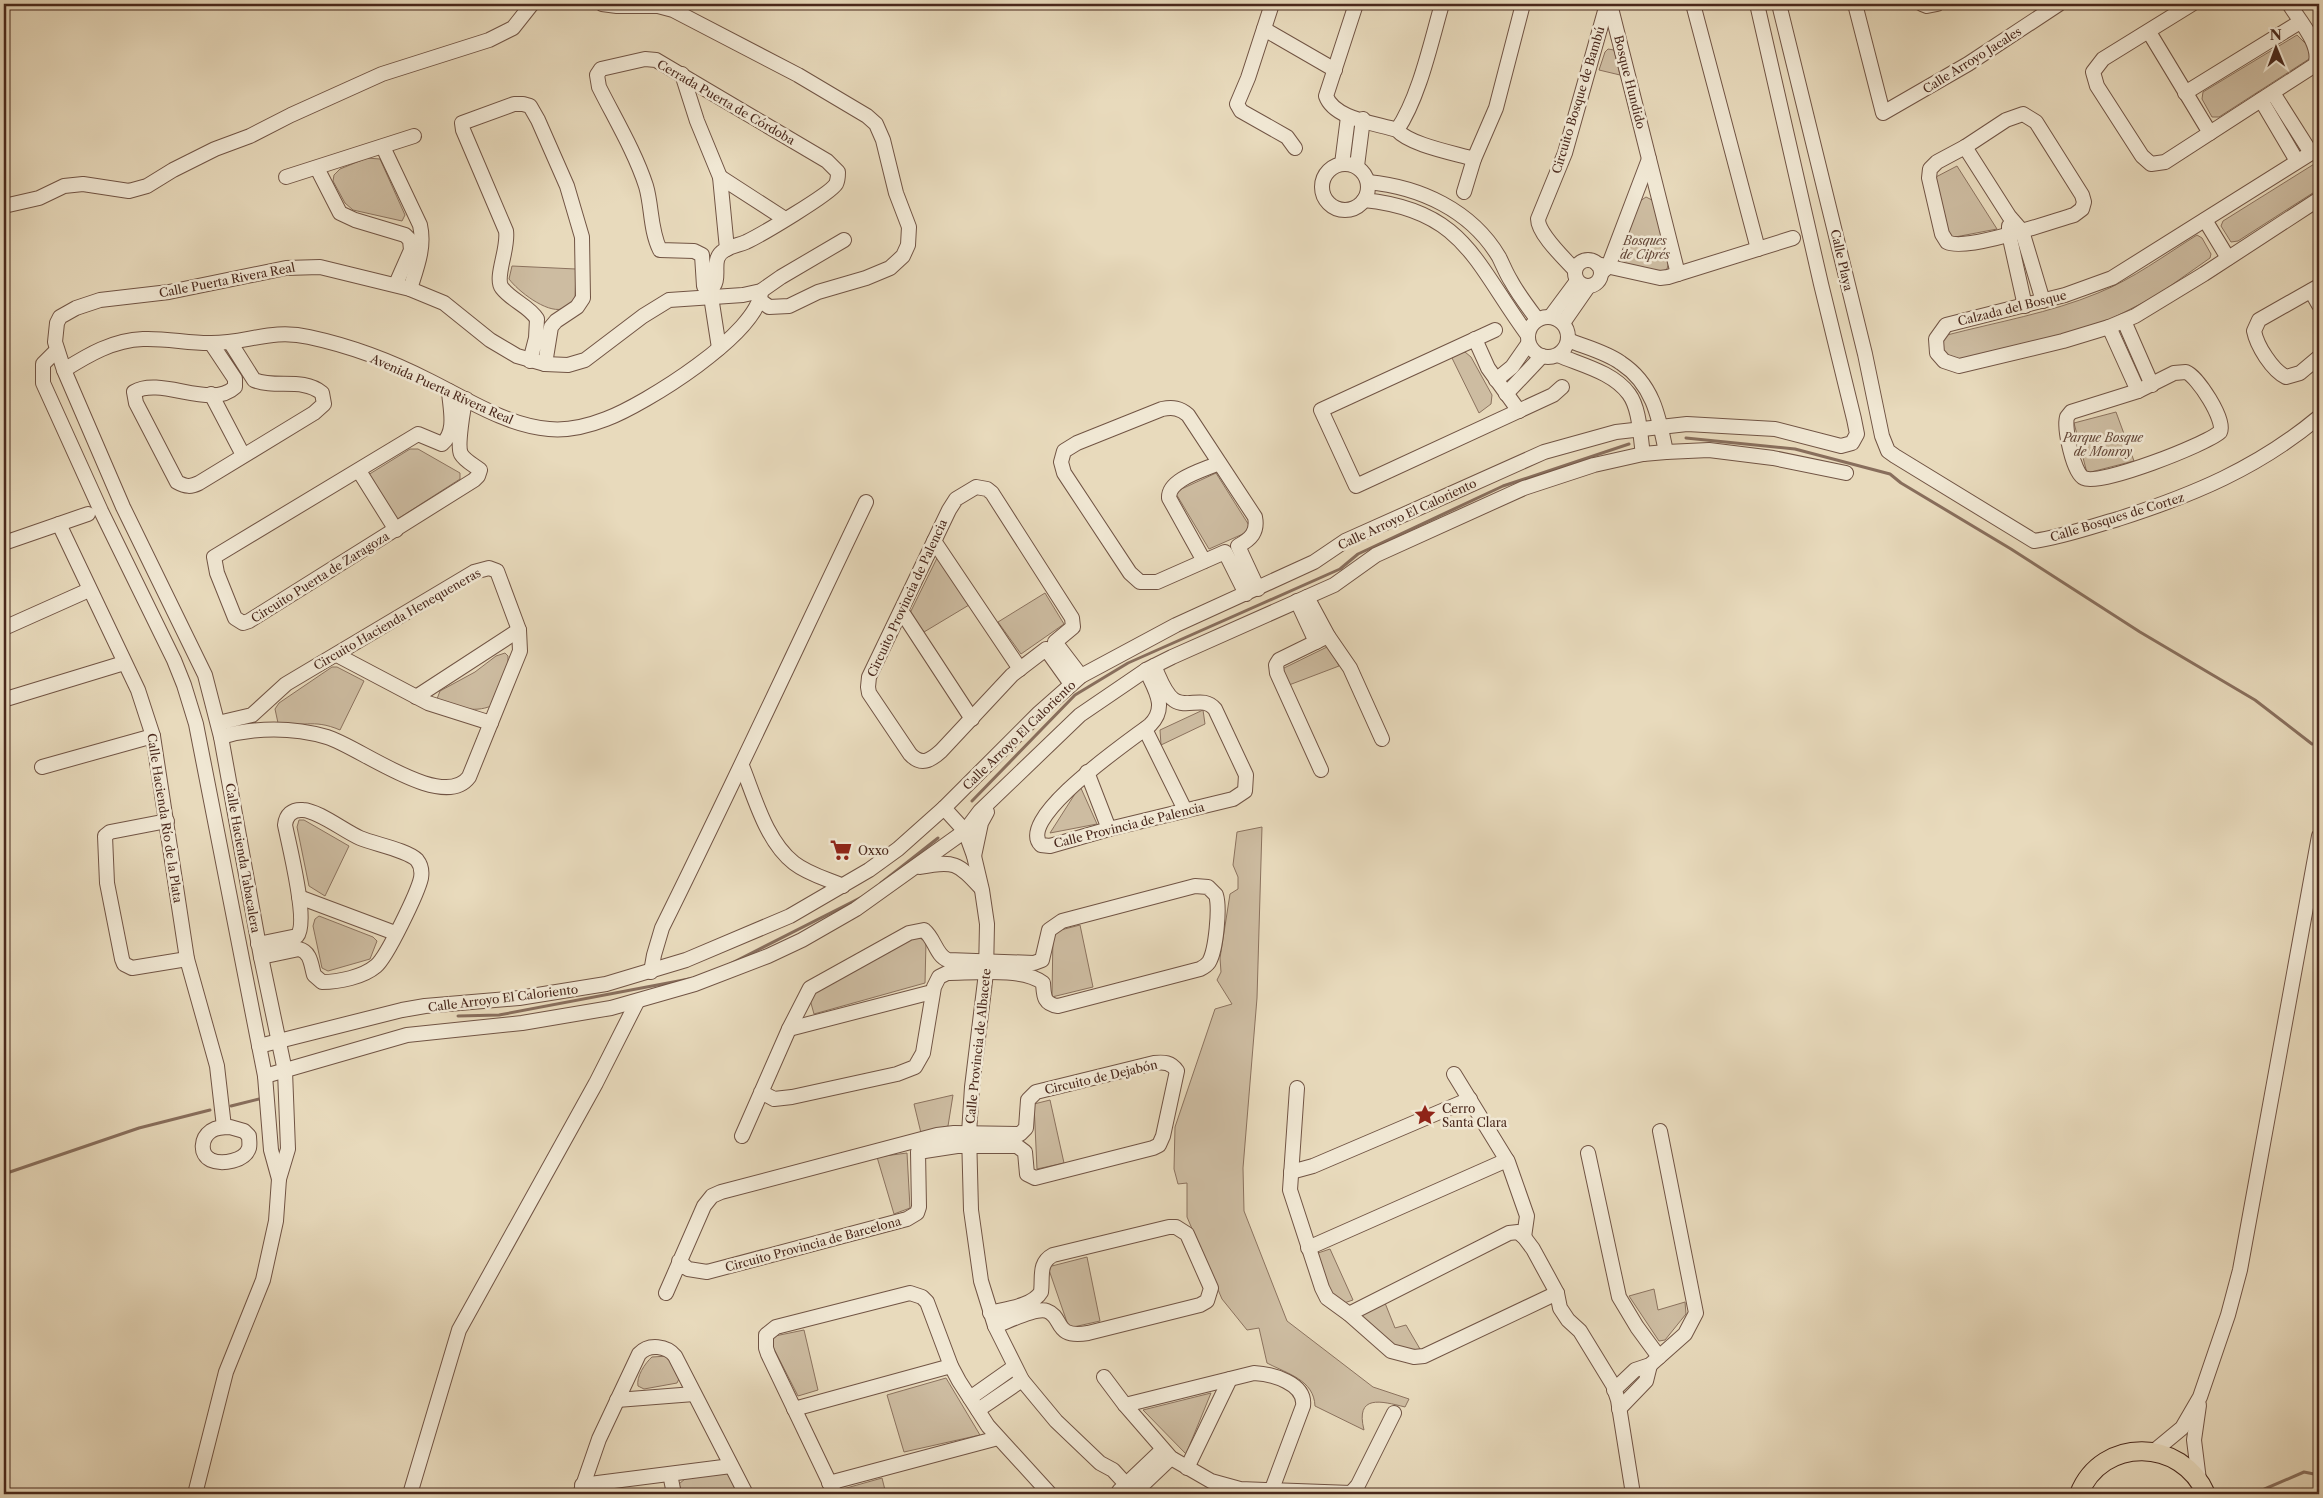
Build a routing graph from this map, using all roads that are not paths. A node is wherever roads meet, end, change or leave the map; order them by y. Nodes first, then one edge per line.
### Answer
1 (532, 4) edge
2 (602, 4) edge
3 (1272, 4) edge
4 (1356, 4) edge
5 (1442, 4) edge
6 (1523, 4) edge
7 (1608, 4) edge
8 (1693, 4) edge
9 (1756, 4) edge
10 (1779, 4) edge
11 (1855, 4) edge
12 (1922, 4) edge
13 (1936, 4) edge
14 (2059, 4) edge
15 (2192, 4) edge
16 (2289, 4) edge
17 (2044, 8) edge
18 (2300, 22) junction
19 (1264, 29) junction
20 (2148, 32) junction
21 (1796, 69) junction
22 (1335, 70) junction
23 (682, 74) junction
24 (1774, 75) junction
25 (2185, 93) junction
26 (2273, 93) junction
27 (2261, 100) junction
28 (1356, 118) junction
29 (1397, 130) junction
30 (2210, 133) junction
31 (414, 136) dead end
32 (383, 147) junction
33 (1965, 147) junction
34 (1295, 148) dead end
35 (2315, 150) edge
36 (1474, 159) junction
37 (1649, 159) junction
38 (2297, 161) junction
39 (1342, 164) junction
40 (1357, 166) junction
41 (317, 168) junction
42 (286, 177) dead end
43 (720, 177) junction
44 (1368, 182) junction
45 (1464, 192) dead end
46 (2319, 199) edge
47 (1364, 200) junction
48 (4, 206) edge
49 (785, 219) junction
50 (2205, 220) junction
51 (2015, 233) junction
52 (1793, 238) dead end
53 (844, 240) dead end
54 (727, 249) junction
55 (1758, 249) junction
56 (2228, 258) junction
57 (1602, 268) junction
58 (1678, 274) junction
59 (1580, 275) junction
60 (396, 284) junction
61 (710, 287) junction
62 (410, 288) junction
63 (2315, 289) edge
64 (761, 296) junction
65 (2043, 301) junction
66 (2319, 305) edge
67 (2025, 306) junction
68 (1544, 318) junction
69 (2124, 321) junction
70 (1563, 323) junction
71 (2109, 327) junction
72 (1495, 330) dead end
73 (1475, 339) junction
74 (1528, 339) junction
75 (1568, 340) junction
76 (230, 342) junction
77 (211, 344) junction
78 (719, 348) junction
79 (57, 350) junction
80 (1558, 354) junction
81 (1542, 356) junction
82 (2319, 357) edge
83 (530, 361) junction
84 (545, 364) junction
85 (64, 370) junction
86 (1632, 371) junction
87 (1496, 380) junction
88 (1620, 385) junction
89 (2152, 386) junction
90 (1562, 387) dead end
91 (449, 391) junction
92 (2138, 391) junction
93 (211, 394) junction
94 (1506, 394) junction
95 (1652, 398) junction
96 (466, 399) junction
97 (1633, 404) junction
98 (1520, 411) junction
99 (2319, 417) edge
100 (1687, 424) junction
101 (1661, 427) junction
102 (1639, 430) junction
103 (1616, 432) junction
104 (1852, 443) joint
105 (1888, 450) joint
106 (1666, 452) junction
107 (1643, 454) junction
108 (243, 455) junction
109 (1219, 463) junction
110 (359, 471) junction
111 (1846, 473) dead end
112 (866, 502) dead end
113 (88, 514) dead end
114 (59, 524) junction
115 (396, 530) junction
116 (934, 541) junction
117 (4, 543) edge
118 (1238, 546) junction
119 (1225, 552) junction
120 (1204, 560) junction
121 (89, 590) junction
122 (1252, 591) junction
123 (1302, 599) junction
124 (902, 612) junction
125 (4, 628) edge
126 (519, 630) junction
127 (1322, 639) junction
128 (1050, 645) junction
129 (192, 647) joint
130 (337, 655) junction
131 (124, 663) junction
132 (1150, 668) junction
133 (1020, 669) junction
134 (1076, 680) junction
135 (416, 697) junction
136 (6, 699) dead end
137 (972, 718) junction
138 (218, 723) junction
139 (491, 723) junction
140 (1145, 729) junction
141 (153, 736) junction
142 (221, 737) junction
143 (1382, 739) dead end
144 (742, 766) junction
145 (42, 767) dead end
146 (1321, 770) dead end
147 (1087, 772) junction
148 (1001, 790) junction
149 (944, 808) junction
150 (1185, 810) junction
151 (167, 821) junction
152 (1109, 829) junction
153 (965, 831) junction
154 (2319, 836) edge
155 (974, 856) junction
156 (914, 869) junction
157 (843, 886) junction
158 (982, 890) junction
159 (299, 897) junction
160 (396, 933) junction
161 (259, 951) junction
162 (187, 959) junction
163 (986, 968) junction
164 (651, 972) junction
165 (932, 992) junction
166 (637, 1002) junction
167 (789, 1029) junction
168 (280, 1042) junction
169 (259, 1046) junction
170 (285, 1071) junction
171 (1454, 1074) dead end
172 (265, 1076) junction
173 (1297, 1088) dead end
174 (761, 1092) junction
175 (1470, 1099) junction
176 (224, 1127) junction
177 (288, 1128) junction
178 (270, 1129) junction
179 (244, 1131) junction
180 (1660, 1131) dead end
181 (742, 1136) dead end
182 (969, 1140) junction
183 (916, 1147) junction
184 (288, 1149) junction
185 (271, 1150) junction
186 (247, 1152) junction
187 (1588, 1153) dead end
188 (1507, 1160) junction
189 (1291, 1172) junction
190 (279, 1179) junction
191 (1524, 1237) junction
192 (1308, 1248) junction
193 (679, 1261) junction
194 (666, 1293) dead end
195 (1557, 1293) junction
196 (1349, 1314) junction
197 (993, 1320) junction
198 (1654, 1361) junction
199 (951, 1366) junction
200 (1014, 1367) junction
201 (1104, 1377) dead end
202 (1230, 1379) junction
203 (1022, 1380) junction
204 (1614, 1390) junction
205 (694, 1394) junction
206 (2200, 1397) junction
207 (617, 1400) junction
208 (974, 1404) junction
209 (1125, 1405) junction
210 (794, 1409) junction
211 (1620, 1409) junction
212 (1394, 1413) dead end
213 (998, 1438) junction
214 (2153, 1452) junction
215 (1167, 1454) junction
216 (731, 1466) junction
217 (1187, 1468) junction
218 (670, 1474) junction
219 (2202, 1487) edge
220 (832, 1489) edge
221 (1272, 1489) junction
222 (581, 1490) edge
223 (1128, 1492) edge
224 (194, 1494) edge
225 (410, 1494) edge
226 (674, 1494) edge
227 (746, 1494) edge
228 (1050, 1494) edge
229 (1633, 1494) edge
230 (2079, 1494) edge

1 - 48 street
2 - 64 street
3 - 19 street
4 - 22 street
5 - 29 street
6 - 36 street
7 - 37 street, Bosque Hundido
7 - 59 street, Circuito Bosque de Bambú
8 - 55 street
9 - 24 street, Calle Playa
10 - 21 street, Calle Playa
11 - 17 street, Calle Arroyo Jacales
12 - 13 street
14 - 17 street, Calle Arroyo Jacales
15 - 20 street
16 - 18 street
18 - 25 street
18 - 26 street
19 - 22 street
19 - 34 street
20 - 25 street
20 - 30 street
21 - 24 street
21 - 105 street, Calle Playa
22 - 28 street
23 - 43 street
23 - 49 street, Cerrada Puerta de Córdoba
23 - 61 street, Cerrada Puerta de Córdoba
24 - 104 street, Calle Playa
25 - 30 street
26 - 27 street
26 - 35 street
27 - 30 street
27 - 38 street
28 - 29 street
28 - 39 street
28 - 40 street
29 - 36 street
31 - 32 street
32 - 41 street
32 - 62 street
33 - 51 street
33 - 51 street
33 - 51 street
35 - 38 street, Calzada del Bosque
36 - 45 street
37 - 57 street
37 - 58 street, Bosque Hundido
38 - 50 street, Calzada del Bosque
39 - 40 street
39 - 47 street
40 - 44 street
41 - 42 street
41 - 60 street
43 - 49 street
43 - 54 street
44 - 47 street
44 - 68 street
46 - 56 street, Calzada del Bosque
47 - 74 street
49 - 54 street, Cerrada Puerta de Córdoba
50 - 56 street
50 - 65 street, Calzada del Bosque
51 - 65 street
51 - 67 street
52 - 55 street
53 - 64 street, Calle Puerta Rivera Real
54 - 61 street
55 - 58 street
56 - 69 street, Calzada del Bosque
57 - 58 street
57 - 59 street
57 - 59 street
59 - 68 street
59 - 70 street
60 - 62 street, Calle Puerta Rivera Real
60 - 79 street, Calle Puerta Rivera Real
61 - 64 street, Calle Puerta Rivera Real
61 - 78 street
61 - 84 street, Calle Puerta Rivera Real
62 - 83 street, Calle Puerta Rivera Real
63 - 66 street
63 - 82 street
64 - 78 street, Avenida Puerta Rivera Real
65 - 67 street, Calzada del Bosque
67 - 71 street, Calzada del Bosque
68 - 70 street
68 - 74 street
69 - 71 street, Calzada del Bosque
69 - 89 street
70 - 75 street
71 - 92 street
72 - 73 street
73 - 87 street
73 - 98 street
74 - 81 street
74 - 87 street
75 - 80 street
75 - 86 street
76 - 77 street, Avenida Puerta Rivera Real
76 - 91 street, Avenida Puerta Rivera Real
76 - 108 street
77 - 85 street, Avenida Puerta Rivera Real
77 - 93 street
78 - 96 street, Avenida Puerta Rivera Real
79 - 85 street, Calle Puerta Rivera Real
79 - 169 street
80 - 81 street
80 - 88 street
81 - 94 street
83 - 84 street, Calle Puerta Rivera Real
83 - 84 street
85 - 129 street, Calle Puerta Rivera Real
86 - 88 street
86 - 95 street
87 - 94 street
88 - 97 street
89 - 92 street
89 - 92 street
90 - 98 street
91 - 96 street, Avenida Puerta Rivera Real
91 - 110 street, Circuito Puerta de Zaragoza
93 - 108 street
93 - 108 street
94 - 98 street
95 - 100 street
95 - 101 street
96 - 115 street, Circuito Puerta de Zaragoza
97 - 102 street
97 - 103 street
99 - 105 street, Calle Bosques de Cortez
100 - 101 street, Calle Arroyo El Caloriento
100 - 104 street, Calle Arroyo El Caloriento
101 - 102 street, Calle Arroyo El Caloriento
101 - 106 street
102 - 103 street, Calle Arroyo El Caloriento
102 - 107 street
103 - 122 street, Calle Arroyo El Caloriento
106 - 107 street, Calle Arroyo El Caloriento
106 - 111 street, Calle Arroyo El Caloriento
107 - 123 street, Calle Arroyo El Caloriento
109 - 118 street
109 - 120 street
109 - 120 street
110 - 115 street
110 - 115 street, Circuito Puerta de Zaragoza
112 - 144 street
113 - 114 street
114 - 117 street
114 - 121 street, Calle Hacienda Río de la Plata
116 - 124 street, Circuito Provincia de Palencia
116 - 128 street, Circuito Provincia de Palencia
116 - 133 street
118 - 119 street
118 - 122 street
119 - 120 street
119 - 122 street
121 - 125 street
121 - 131 street, Calle Hacienda Río de la Plata
122 - 134 street, Calle Arroyo El Caloriento
123 - 127 street
123 - 132 street, Calle Arroyo El Caloriento
124 - 137 street
124 - 137 street, Circuito Provincia de Palencia
126 - 130 street, Circuito Hacienda Henequeneras
126 - 135 street
126 - 139 street, Circuito Hacienda Henequeneras
127 - 143 street
127 - 146 street
128 - 133 street, Circuito Provincia de Palencia
128 - 134 street
129 - 138 street, Calle Hacienda Tabacalera
130 - 135 street
130 - 138 street, Circuito Hacienda Henequeneras
131 - 136 street
131 - 141 street, Calle Hacienda Río de la Plata
132 - 140 street, Calle Provincia de Palencia
132 - 148 street, Calle Arroyo El Caloriento
132 - 150 street, Calle Provincia de Palencia
133 - 137 street, Circuito Provincia de Palencia
134 - 149 street, Calle Arroyo El Caloriento
135 - 139 street
138 - 142 street, Calle Hacienda Tabacalera
139 - 142 street, Circuito Hacienda Henequeneras
140 - 147 street, Calle Provincia de Palencia
140 - 150 street
141 - 145 street
141 - 151 street, Calle Hacienda Río de la Plata
142 - 161 street, Calle Hacienda Tabacalera
144 - 157 street
144 - 164 street
147 - 152 street
147 - 152 street, Calle Provincia de Palencia
148 - 153 street, Calle Arroyo El Caloriento
148 - 155 street
149 - 153 street
149 - 157 street, Calle Arroyo El Caloriento
150 - 152 street, Calle Provincia de Palencia
151 - 162 street, Calle Hacienda Río de la Plata
151 - 162 street
153 - 155 street, Calle Provincia de Albacete
153 - 156 street, Calle Arroyo El Caloriento
154 - 206 street
155 - 158 street, Calle Provincia de Albacete
156 - 158 street
156 - 166 street, Calle Arroyo El Caloriento
157 - 164 street, Calle Arroyo El Caloriento
158 - 163 street, Calle Provincia de Albacete
159 - 160 street
159 - 160 street
159 - 161 street
160 - 161 street
161 - 168 street, Calle Hacienda Tabacalera
162 - 176 street, Calle Hacienda Río de la Plata
163 - 163 street
163 - 165 street
163 - 167 street
163 - 182 street, Calle Provincia de Albacete
164 - 168 street, Calle Arroyo El Caloriento
165 - 167 street
165 - 174 street
166 - 170 street, Calle Arroyo El Caloriento
166 - 225 street
167 - 174 street
168 - 169 street, Calle Arroyo El Caloriento
168 - 170 street, Calle Hacienda Tabacalera
169 - 172 street
170 - 172 street, Calle Arroyo El Caloriento
170 - 177 street, Calle Hacienda Tabacalera
171 - 175 street
172 - 178 street
173 - 189 street
174 - 181 street
175 - 188 street
175 - 189 street
176 - 179 street
176 - 186 street
177 - 178 street
177 - 184 street, Calle Hacienda Tabacalera
178 - 179 street
178 - 185 street
179 - 186 street
180 - 198 street
182 - 182 street, Circuito de Dejabón
182 - 183 street
182 - 197 street, Calle Provincia de Albacete
183 - 193 street
183 - 193 street, Circuito Provincia de Barcelona
184 - 185 street
184 - 190 street, Calle Hacienda Tabacalera
185 - 186 street
185 - 190 street
187 - 198 street
188 - 191 street
188 - 192 street
189 - 192 street
190 - 224 street
191 - 195 street
191 - 196 street
192 - 196 street
193 - 194 street
195 - 196 street
195 - 204 street
197 - 197 street
197 - 200 street, Calle Provincia de Albacete
198 - 204 street
198 - 211 street
199 - 208 street
199 - 210 street
199 - 210 street
200 - 203 street, Calle Provincia de Albacete
200 - 208 street
201 - 209 street
202 - 209 street
202 - 217 street
202 - 221 street
203 - 208 street
203 - 223 street, Calle Provincia de Albacete
204 - 211 street
205 - 207 street
205 - 207 street
205 - 216 street
206 - 214 street
206 - 219 street
207 - 222 street
208 - 213 street
209 - 215 street
210 - 220 street
211 - 229 street
212 - 221 street
213 - 220 street
213 - 228 street
214 - 219 main road
214 - 230 main road
215 - 217 street
215 - 223 street
216 - 218 street
216 - 227 street
217 - 221 street
218 - 222 street
218 - 226 street

